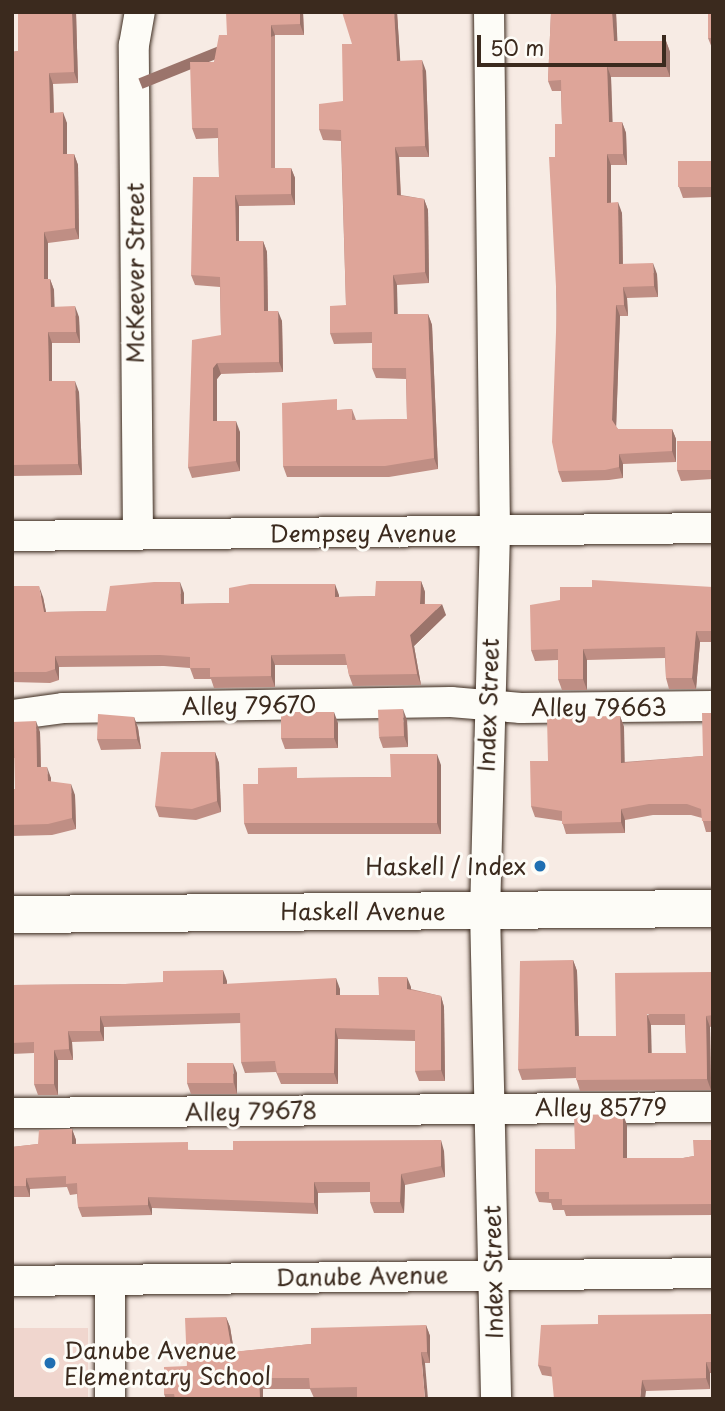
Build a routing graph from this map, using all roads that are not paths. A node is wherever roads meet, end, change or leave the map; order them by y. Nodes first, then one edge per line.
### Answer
1 (140, 12) edge
2 (489, 12) edge
3 (713, 528) edge
4 (495, 532) junction
5 (138, 535) junction
6 (12, 536) edge
7 (486, 705) junction
8 (713, 706) edge
9 (12, 715) edge
10 (713, 908) edge
11 (485, 910) junction
12 (12, 914) edge
13 (713, 1107) edge
14 (489, 1108) junction
15 (12, 1113) edge
16 (494, 1273) junction
17 (713, 1273) edge
18 (110, 1280) junction
19 (12, 1281) edge
20 (110, 1399) edge
21 (496, 1399) edge

1 - 5 street, McKeever Street
2 - 4 street, Index Street
3 - 4 street, Dempsey Avenue
4 - 5 street, Dempsey Avenue
4 - 7 street, Index Street
5 - 6 street, Dempsey Avenue
7 - 8 street, Alley 79663
7 - 9 street, Alley 79670
7 - 11 street, Index Street
10 - 11 main road, Haskell Avenue
11 - 12 main road, Haskell Avenue
11 - 14 street, Index Street
13 - 14 street, Alley 85779
14 - 15 street, Alley 79678
14 - 16 street, Index Street
16 - 17 street, Danube Avenue
16 - 18 street, Danube Avenue
16 - 21 street, Index Street
18 - 19 street, Danube Avenue
18 - 20 street

